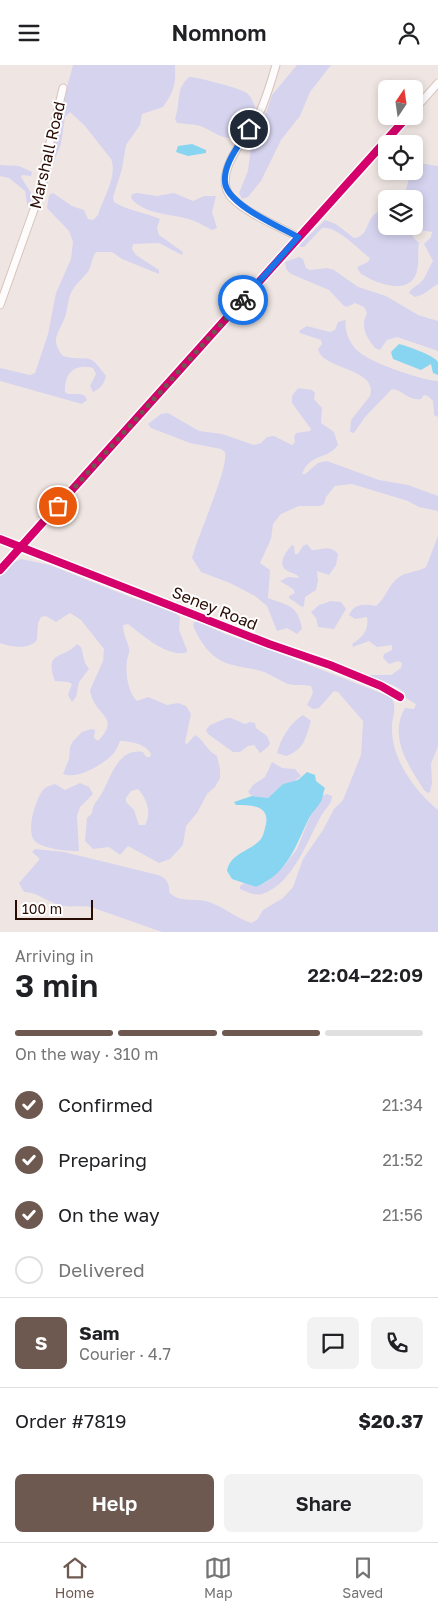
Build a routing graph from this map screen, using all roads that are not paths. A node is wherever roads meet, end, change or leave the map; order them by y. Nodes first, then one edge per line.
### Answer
1 (276, 65) edge
2 (438, 83) edge
3 (63, 88) dead end
4 (423, 100) edge
5 (400, 125) edge
6 (298, 237) junction
7 (0, 305) edge
8 (0, 539) edge
9 (20, 547) junction
10 (0, 570) edge
11 (400, 697) dead end

1 - 6 street
2 - 4 street
3 - 7 street, Marshall Road
5 - 6 street
6 - 9 street
8 - 9 street
9 - 10 street
9 - 11 street, Seney Road

